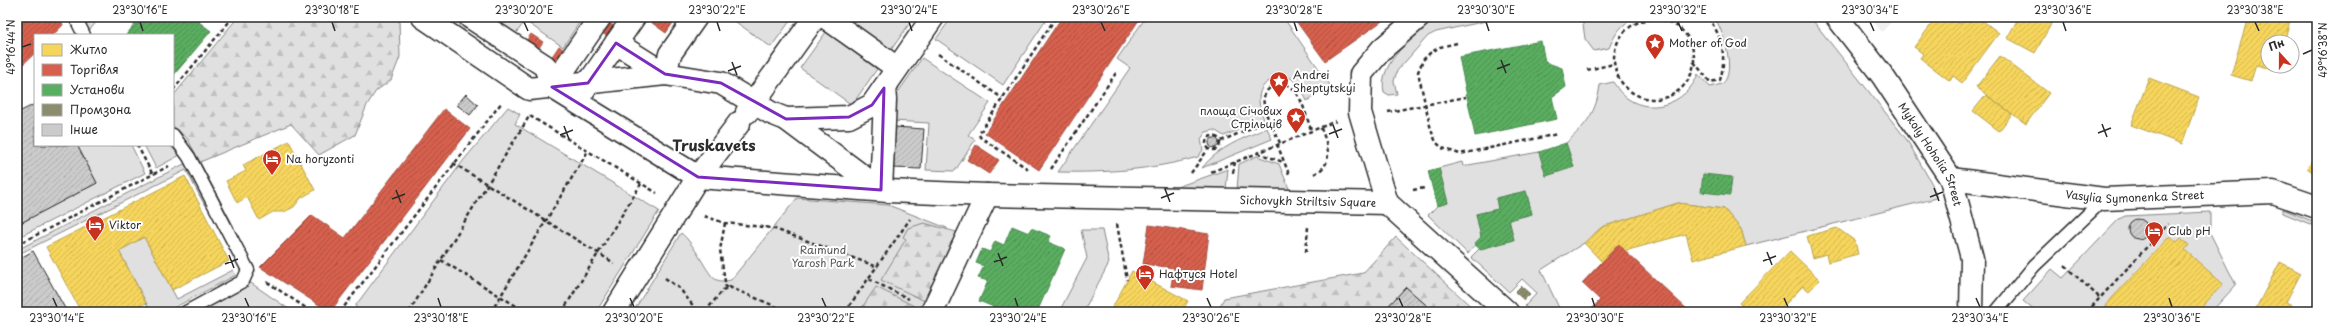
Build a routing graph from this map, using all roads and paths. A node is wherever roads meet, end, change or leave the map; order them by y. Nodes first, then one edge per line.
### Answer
1 (75, 17) edge
2 (233, 17) edge
3 (423, 17) edge
4 (470, 17) edge
5 (600, 17) edge
6 (634, 17) edge
7 (696, 17) edge
8 (815, 17) edge
9 (825, 17) edge
10 (933, 17) edge
11 (1056, 17) edge
12 (1419, 17) edge
13 (1707, 17) edge
14 (1837, 17) edge
15 (1655, 18) edge
16 (84, 34) edge
17 (616, 43) junction
18 (1457, 43) dead end
19 (936, 53) dead end
20 (1694, 62) junction
21 (1614, 64) junction
22 (897, 68) junction
23 (1587, 70) dead end
24 (1116, 73) dead end
25 (665, 74) junction
26 (519, 81) junction
27 (588, 83) junction
28 (552, 87) junction
29 (884, 88) junction
30 (174, 89) edge
31 (1466, 97) dead end
32 (1002, 98) junction
33 (575, 102) junction
34 (1425, 105) junction
35 (1386, 112) dead end
36 (746, 113) junction
37 (530, 116) junction
38 (786, 119) junction
39 (1270, 120) junction
40 (1333, 122) dead end
41 (1320, 126) junction
42 (1311, 130) junction
43 (1558, 134) dead end
44 (174, 136) edge
45 (1221, 141) junction
46 (1280, 143) junction
47 (138, 146) edge
48 (1209, 148) junction
49 (588, 151) junction
50 (1257, 152) junction
51 (189, 156) junction
52 (1284, 162) dead end
53 (453, 163) junction
54 (1194, 169) dead end
55 (1217, 170) dead end
56 (1031, 171) dead end
57 (1048, 173) dead end
58 (153, 175) junction
59 (1311, 176) dead end
60 (698, 177) junction
61 (1951, 179) junction
62 (488, 184) junction
63 (642, 184) junction
64 (881, 190) junction
65 (987, 194) junction
66 (2104, 199) junction
67 (1387, 203) junction
68 (680, 207) junction
69 (2317, 207) edge
70 (913, 215) dead end
71 (2171, 220) dead end
72 (547, 221) junction
73 (725, 223) junction
74 (1308, 226) dead end
75 (1120, 244) dead end
76 (17, 245) edge
77 (2049, 251) junction
78 (1306, 252) dead end
79 (598, 253) junction
80 (441, 260) junction
81 (878, 267) junction
82 (248, 270) junction
83 (663, 276) dead end
84 (637, 277) junction
85 (869, 279) junction
86 (1127, 280) dead end
87 (726, 288) junction
88 (500, 296) junction
89 (2100, 298) junction
90 (933, 311) edge
91 (186, 312) edge
92 (312, 312) edge
93 (340, 312) edge
94 (409, 312) edge
95 (491, 312) edge
96 (526, 312) edge
97 (562, 312) edge
98 (614, 312) edge
99 (698, 312) edge
100 (705, 312) edge
101 (789, 312) edge
102 (845, 312) edge
103 (1507, 312) edge
104 (1970, 312) edge
105 (1996, 312) edge
106 (2087, 312) edge

1 - 16 lane
2 - 30 path
3 - 26 street
4 - 28 street
5 - 28 street
6 - 17 street
7 - 25 street
8 - 36 street
9 - 22 street
10 - 22 street
11 - 32 path
12 - 67 street, Sichovykh Striltsiv Square
13 - 20 path
14 - 61 street, Mykoly Hoholia Street
15 - 20 path
15 - 21 path
17 - 25 street
17 - 27 street
18 - 34 path
19 - 32 path
20 - 21 path
21 - 23 path
22 - 29 street
24 - 57 path
25 - 27 street
25 - 36 street
26 - 28 street
26 - 53 path
27 - 28 street
27 - 33 street
28 - 33 street
28 - 37 path
29 - 38 street
29 - 64 street
31 - 34 path
32 - 56 path
33 - 60 street
34 - 35 path
34 - 43 path
36 - 38 street
36 - 60 street
37 - 49 path
37 - 62 path
38 - 64 street
39 - 42 path
39 - 45 path
39 - 46 path
40 - 41 path
41 - 42 path
41 - 59 path
42 - 46 path
44 - 51 lane
45 - 48 path
45 - 48 path
46 - 50 path
47 - 58 path
48 - 54 path
49 - 63 path
49 - 72 path
50 - 52 path
50 - 55 path
51 - 58 path
51 - 82 lane
53 - 62 path
53 - 93 path
58 - 76 path
60 - 64 street, Sichovykh Striltsiv Square
60 - 68 street
61 - 66 street, Vasylia Symonenka Street
61 - 104 street, Mykoly Hoholia Street
62 - 72 path
62 - 80 path
63 - 68 path
63 - 79 path
64 - 65 street, Sichovykh Striltsiv Square
65 - 67 street, Sichovykh Striltsiv Square
65 - 90 street
66 - 69 street, Vasylia Symonenka Street
66 - 77 lane
67 - 103 street
68 - 73 path
68 - 84 street
70 - 81 path
71 - 89 path
72 - 79 path
72 - 88 path
73 - 81 path
73 - 87 path
74 - 78 path
75 - 86 path
77 - 89 path
77 - 105 lane
79 - 84 path
79 - 97 path
80 - 88 path
80 - 94 path
81 - 85 path
82 - 91 lane
82 - 92 path
83 - 99 path
84 - 98 street
85 - 90 path
85 - 102 path
87 - 100 path
87 - 101 path
88 - 95 path
88 - 96 path
89 - 106 path

